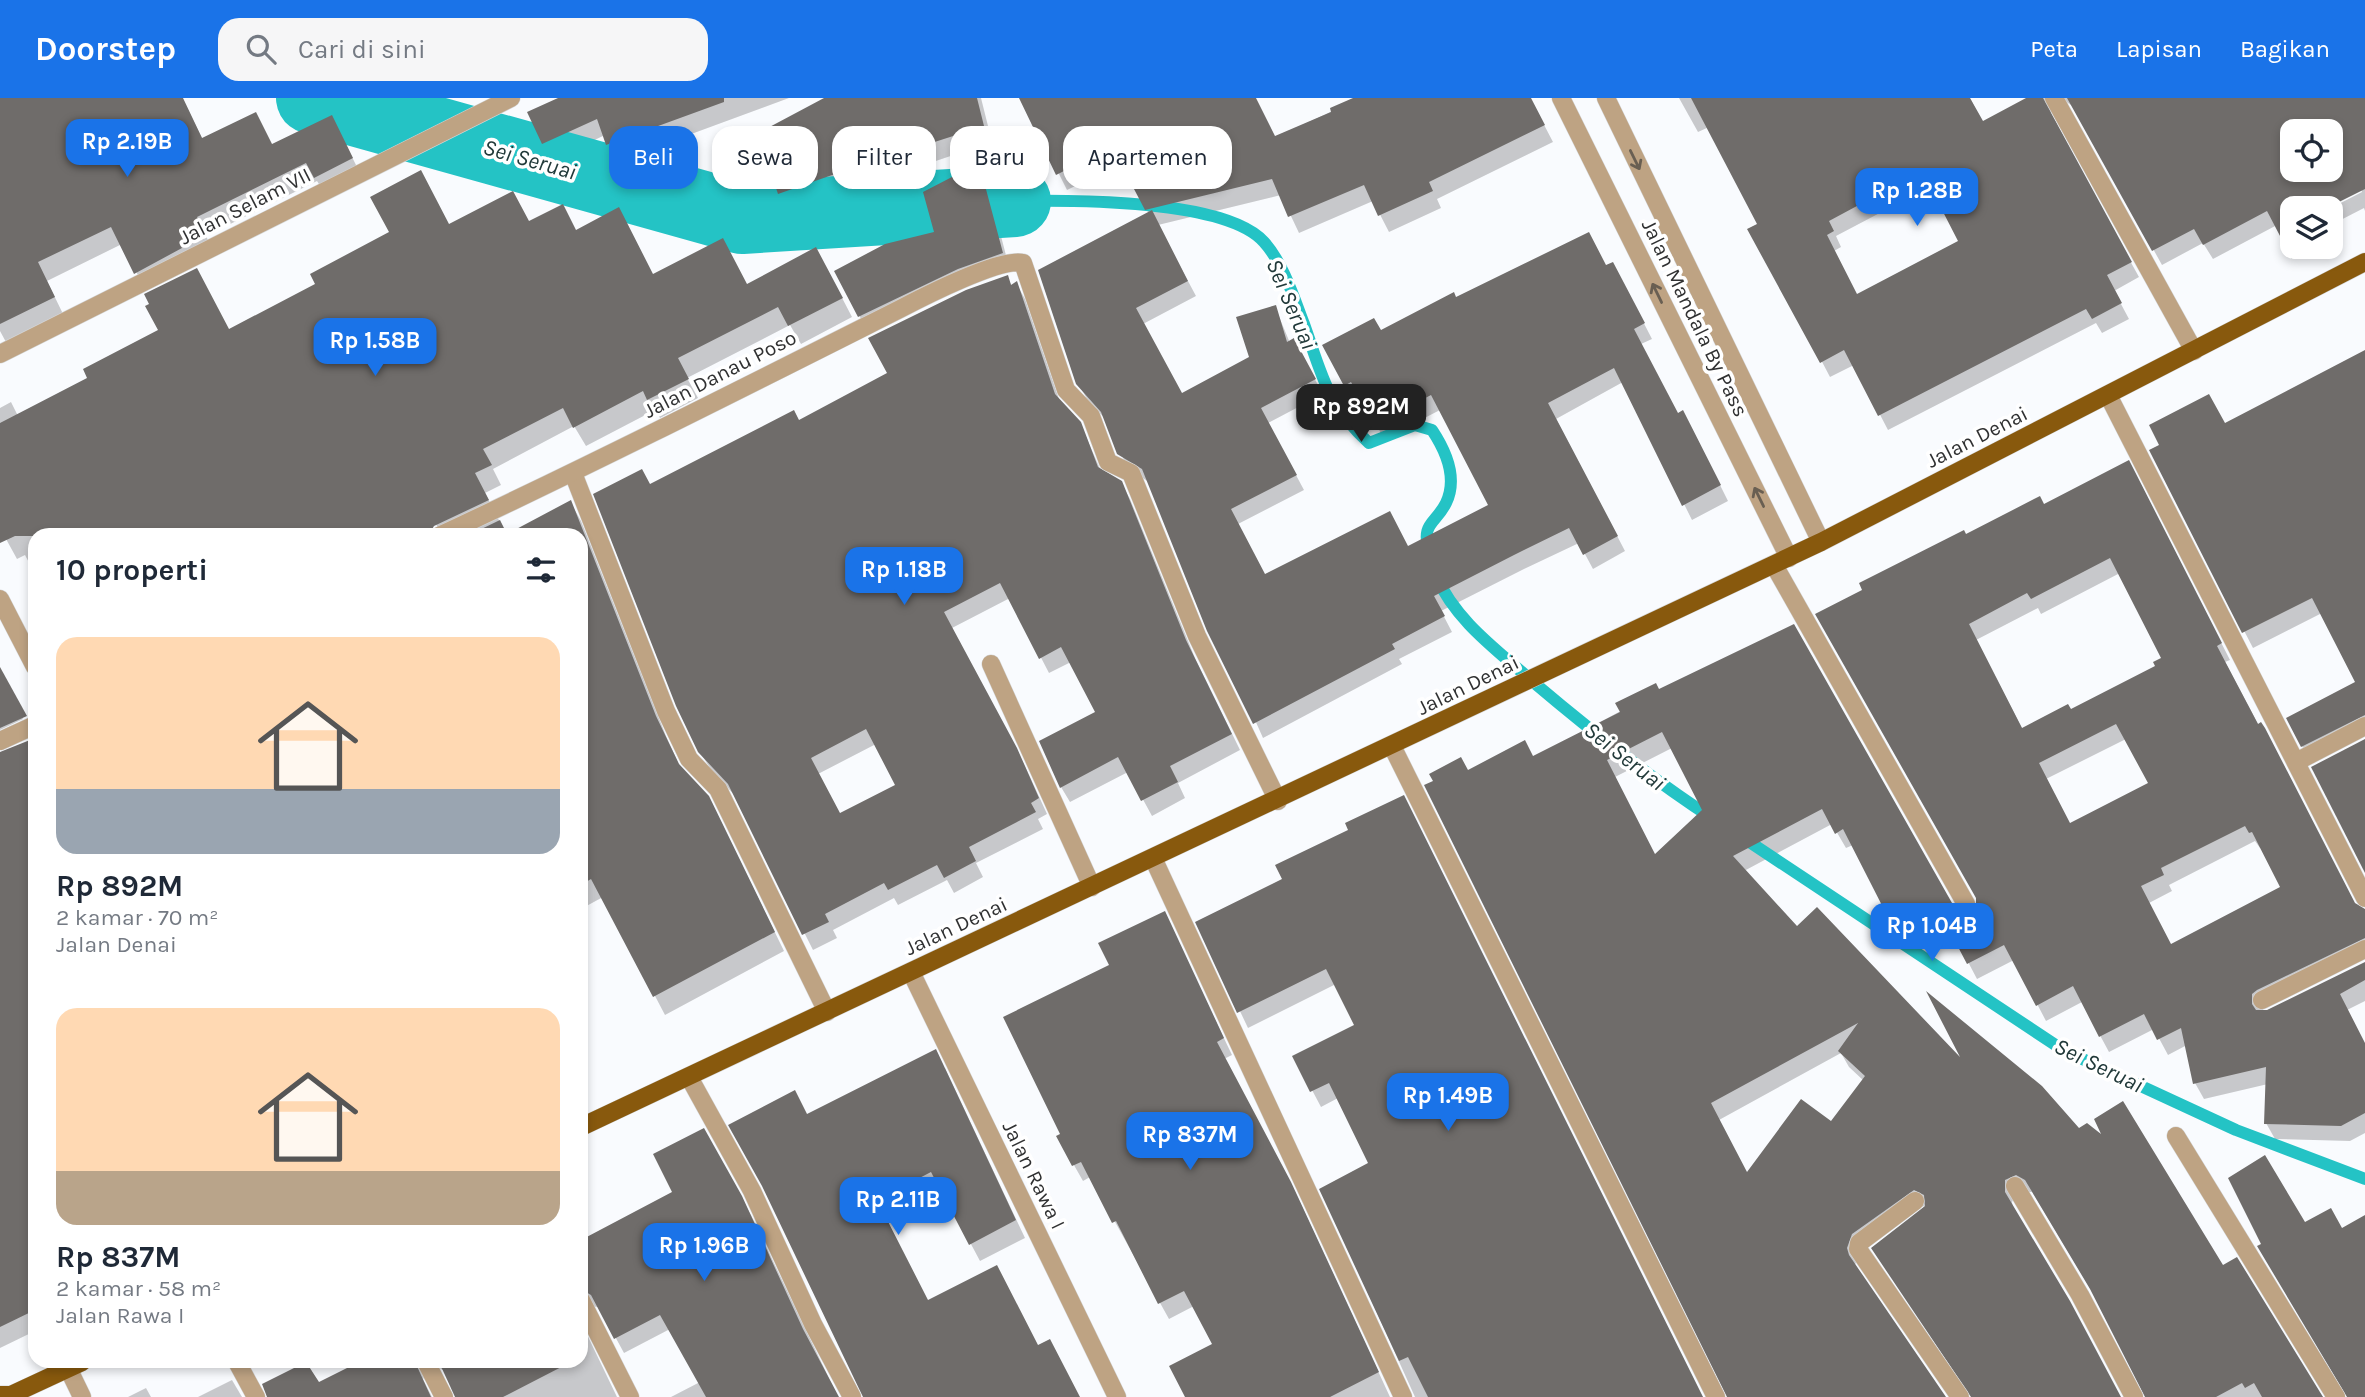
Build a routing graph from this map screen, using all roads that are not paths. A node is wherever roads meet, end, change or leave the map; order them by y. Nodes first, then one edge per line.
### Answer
1 (511, 98) edge
2 (1561, 98) edge
3 (1606, 98) edge
4 (2054, 98) edge
5 (2365, 262) edge
6 (2194, 351) junction
7 (0, 354) edge
8 (2108, 395) junction
9 (573, 473) junction
10 (456, 528) edge
11 (1821, 542) junction
12 (1781, 562) junction
13 (0, 599) edge
14 (28, 653) edge
15 (991, 664) dead end
16 (2365, 726) edge
17 (28, 728) edge
18 (0, 741) edge
19 (1392, 746) junction
20 (2295, 762) junction
21 (1278, 801) junction
22 (1153, 858) junction
23 (1092, 887) junction
24 (2365, 898) edge
25 (1966, 904) dead end
26 (2365, 949) edge
27 (911, 972) junction
28 (2262, 1000) dead end
29 (827, 1012) junction
30 (689, 1077) junction
31 (588, 1124) edge
32 (2176, 1136) dead end
33 (2015, 1186) dead end
34 (1915, 1201) dead end
35 (588, 1314) edge
36 (68, 1368) edge
37 (76, 1368) edge
38 (240, 1368) edge
39 (429, 1368) edge
40 (7, 1396) edge
41 (82, 1397) edge
42 (256, 1397) edge
43 (444, 1397) edge
44 (630, 1397) edge
45 (852, 1397) edge
46 (1117, 1397) edge
47 (1403, 1397) edge
48 (1716, 1397) edge
49 (1959, 1397) edge
50 (2134, 1397) edge
51 (2336, 1397) edge

1 - 7 street, Jalan Selam VII
12 -> 2 street, Jalan Mandala By Pass
3 -> 11 street, Jalan Mandala By Pass
4 - 6 street
5 - 6 main road, Jalan Denai
6 - 8 main road, Jalan Denai
8 - 11 main road, Jalan Denai
8 - 20 street
9 - 10 street, Jalan Danau Poso
9 - 21 street, Jalan Danau Poso
9 - 29 street
11 - 12 main road, Jalan Denai
12 - 19 main road, Jalan Denai
12 - 25 street, Jalan Mandala By Pass
13 - 14 street
15 - 23 street
16 - 20 street
17 - 18 street
19 - 21 main road, Jalan Denai
19 - 48 street
20 - 24 street
21 - 22 main road, Jalan Denai
22 - 23 main road, Jalan Denai
22 - 47 street
23 - 27 main road, Jalan Denai
26 - 28 street
27 - 29 main road, Jalan Denai
27 - 46 street, Jalan Rawa I
29 - 30 main road, Jalan Denai
30 - 31 main road, Jalan Denai
30 - 45 street
32 - 51 street
33 - 50 street
34 - 49 street
35 - 44 street
36 - 40 main road
37 - 41 street
38 - 42 street
39 - 43 street

